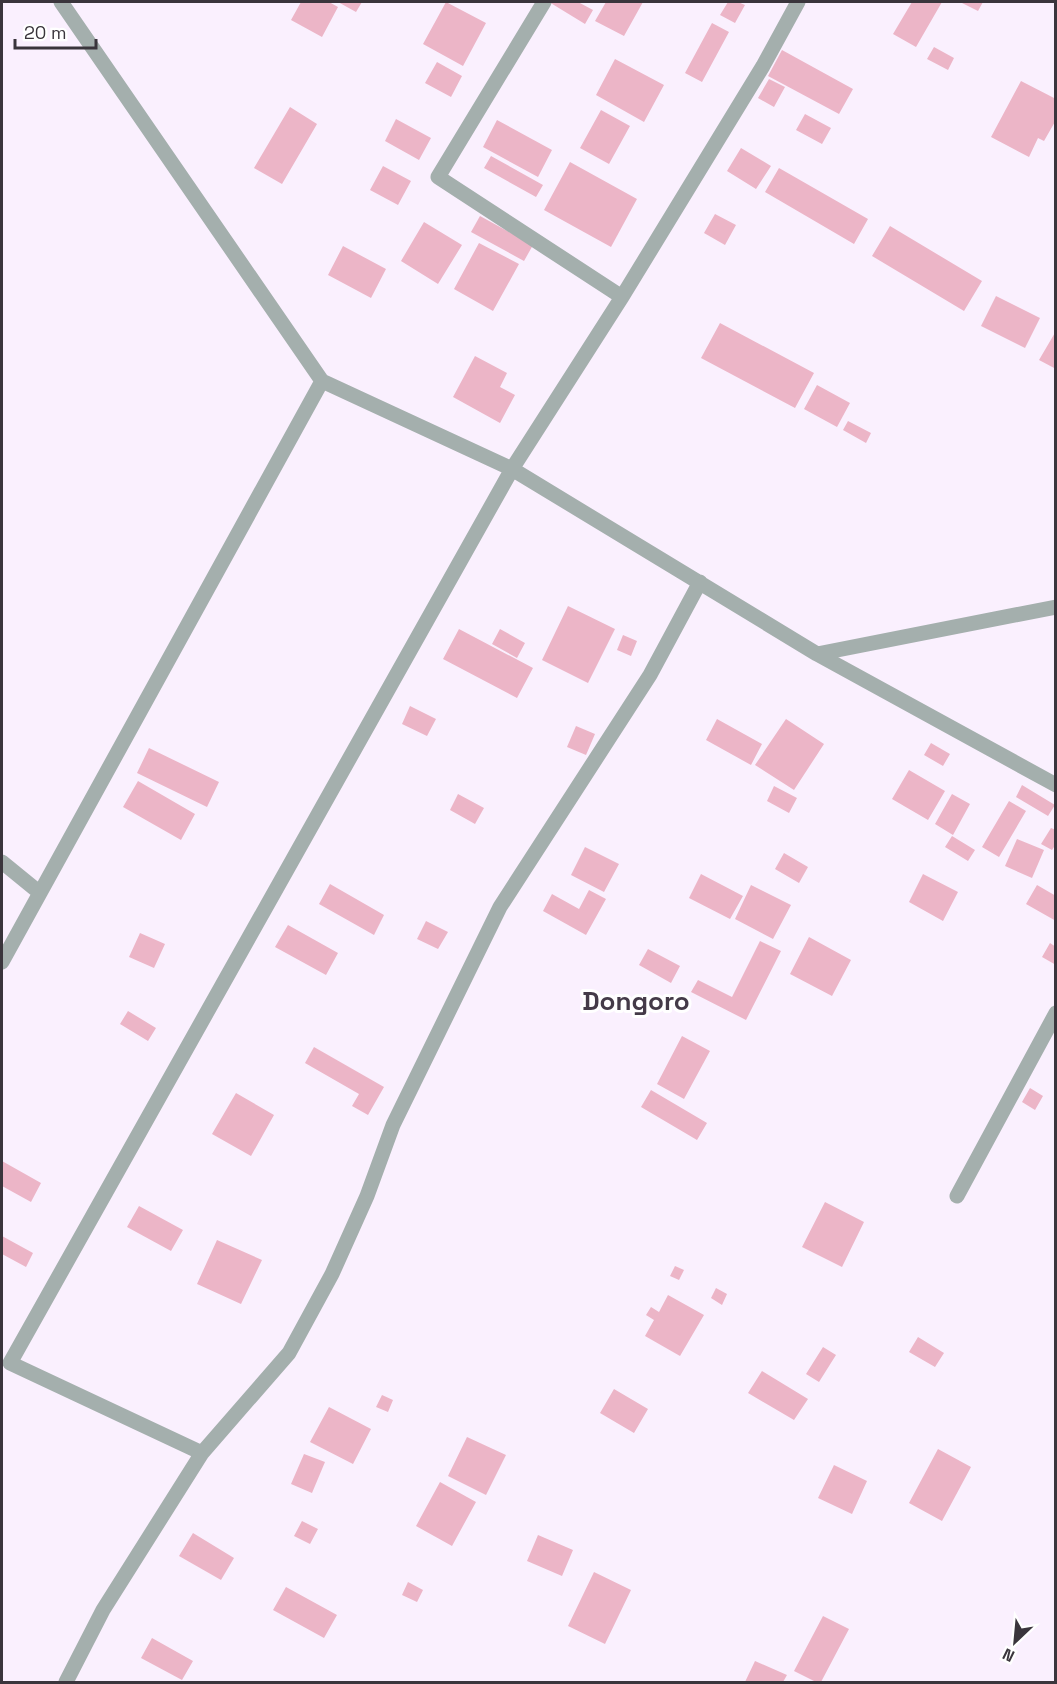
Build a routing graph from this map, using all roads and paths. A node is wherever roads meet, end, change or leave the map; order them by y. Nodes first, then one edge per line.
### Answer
1 (61, 2) edge
2 (544, 2) edge
3 (798, 2) edge
4 (622, 297) junction
5 (322, 381) junction
6 (512, 469) junction
7 (700, 582) junction
8 (1056, 607) edge
9 (817, 654) junction
10 (1056, 785) edge
11 (2, 862) edge
12 (40, 893) junction
13 (2, 963) edge
14 (1056, 1013) edge
15 (957, 1196) dead end
16 (202, 1453) junction
17 (66, 1683) edge

1 - 5 street
2 - 4 street
3 - 4 street
4 - 6 street
5 - 6 street
5 - 12 street
6 - 7 street
6 - 16 street
7 - 9 street
7 - 16 street
8 - 9 street
9 - 10 street
11 - 12 street
12 - 13 street
14 - 15 street
16 - 17 street

